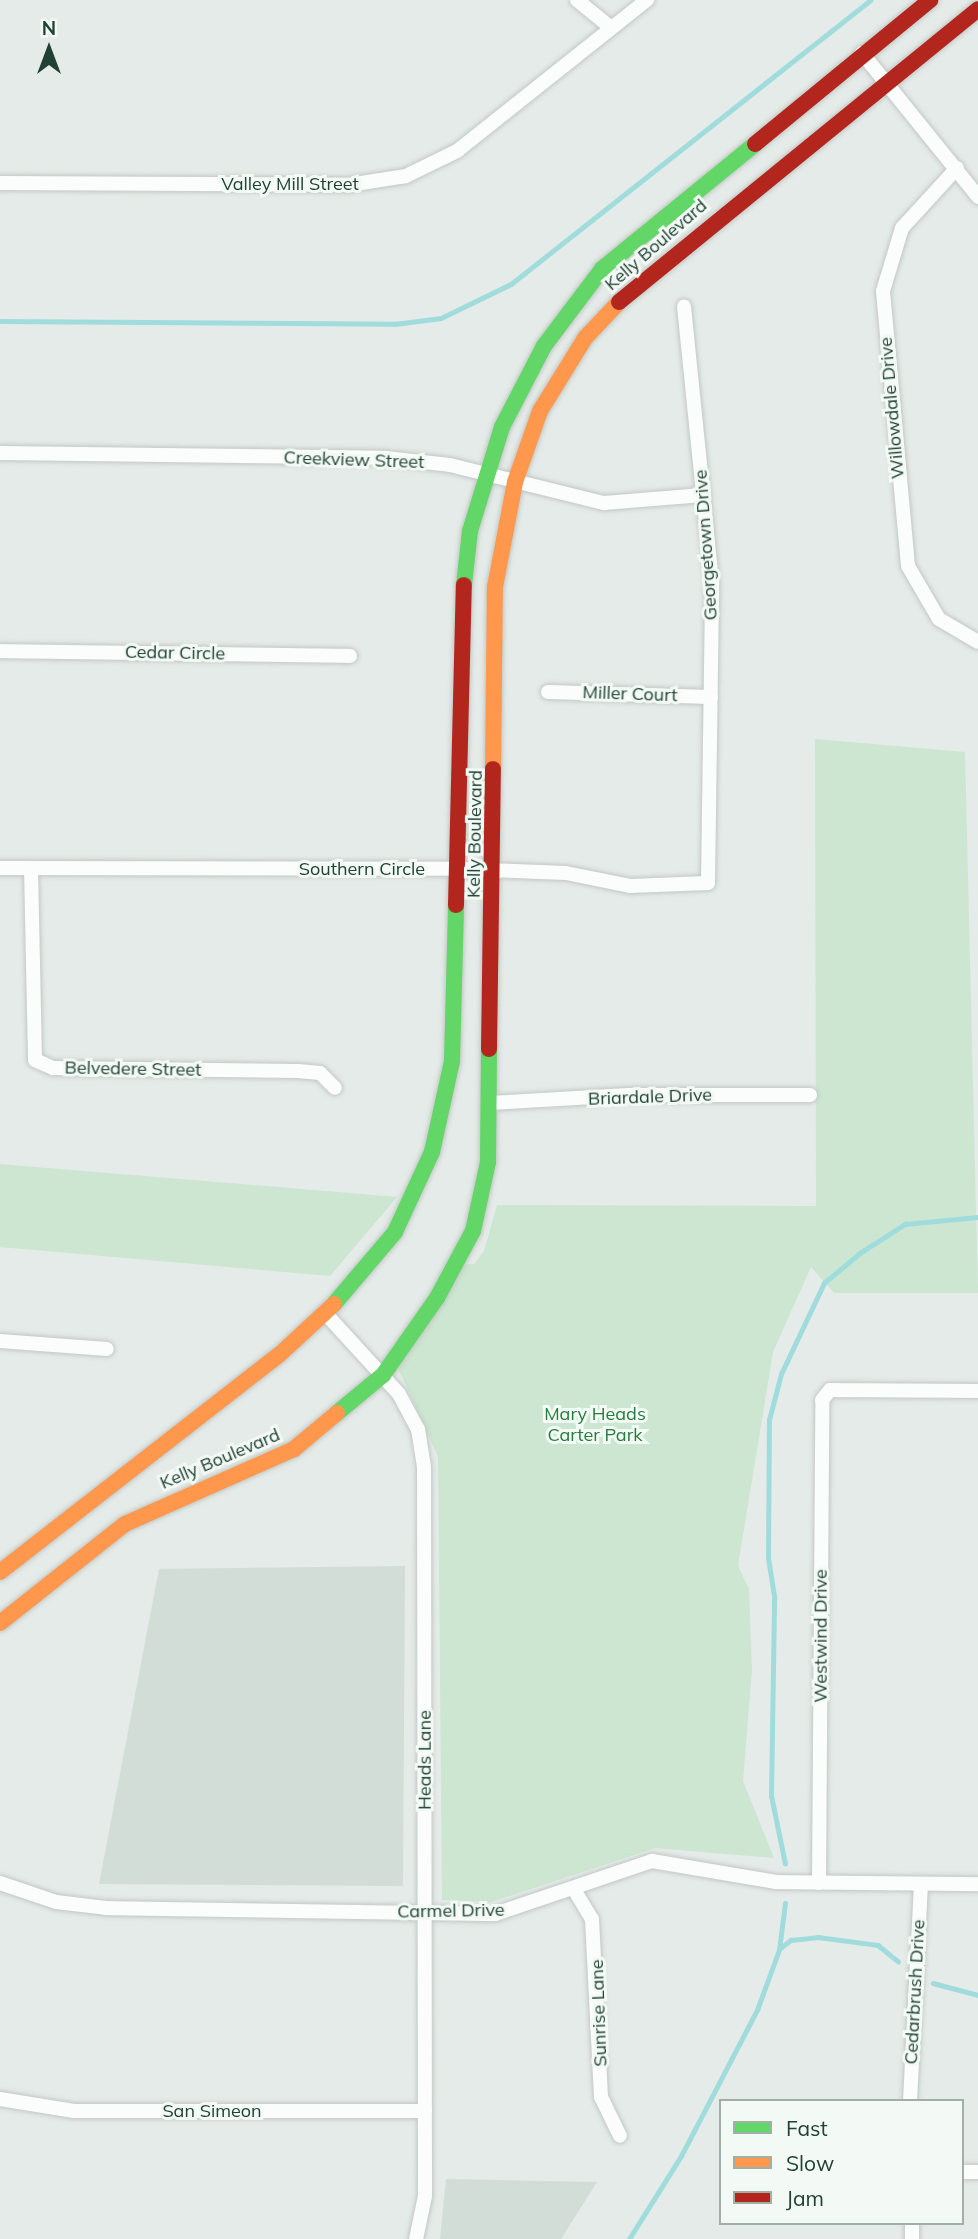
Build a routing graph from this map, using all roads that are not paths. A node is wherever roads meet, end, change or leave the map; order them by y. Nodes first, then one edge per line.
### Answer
1 (577, 0) edge
2 (647, 0) edge
3 (930, 0) edge
4 (978, 9) edge
5 (610, 27) junction
6 (862, 53) junction
7 (887, 83) junction
8 (957, 168) junction
9 (0, 183) edge
10 (978, 197) edge
11 (684, 306) dead end
12 (0, 453) edge
13 (485, 473) junction
14 (514, 482) junction
15 (703, 495) junction
16 (978, 642) edge
17 (0, 651) edge
18 (350, 656) dead end
19 (548, 692) dead end
20 (711, 696) junction
21 (0, 868) edge
22 (32, 868) junction
23 (461, 869) junction
24 (709, 869) joint
25 (494, 870) junction
26 (335, 1088) dead end
27 (810, 1095) dead end
28 (490, 1103) junction
29 (326, 1314) junction
30 (0, 1341) edge
31 (107, 1349) dead end
32 (383, 1375) junction
33 (978, 1391) edge
34 (0, 1572) edge
35 (1, 1621) edge
36 (0, 1883) edge
37 (819, 1883) junction
38 (921, 1884) junction
39 (978, 1884) edge
40 (575, 1891) junction
41 (425, 1913) junction
42 (0, 2099) edge
43 (911, 2099) edge
44 (425, 2111) junction
45 (620, 2136) dead end
46 (416, 2239) edge

1 - 5 street
2 - 5 street, Valley Mill Street
3 - 6 main road, Kelly Boulevard
4 - 7 main road, Kelly Boulevard
5 - 9 street, Valley Mill Street
6 - 7 street
6 - 13 main road, Kelly Boulevard
7 - 8 street
7 - 14 main road, Kelly Boulevard
8 - 10 street
8 - 16 street, Willowdale Drive
11 - 15 street, Georgetown Drive
12 - 13 street, Creekview Street
13 - 14 street, Creekview Street
13 - 23 main road, Kelly Boulevard
14 - 15 street, Creekview Street
14 - 25 main road, Kelly Boulevard
15 - 20 street, Georgetown Drive
17 - 18 street, Cedar Circle
19 - 20 street, Miller Court
20 - 24 street, Georgetown Drive
21 - 22 street, Southern Circle
22 - 23 street, Southern Circle
22 - 26 street, Belvedere Street
23 - 25 street, Southern Circle
23 - 29 main road, Kelly Boulevard
24 - 25 street, Southern Circle
25 - 28 main road, Kelly Boulevard
27 - 28 street, Briardale Drive
28 - 32 main road, Kelly Boulevard
29 - 32 street, Heads Lane
29 - 34 main road, Kelly Boulevard
30 - 31 street
32 - 35 main road, Kelly Boulevard
32 - 41 street, Heads Lane
33 - 37 street, Westwind Drive
36 - 41 street, Carmel Drive
37 - 38 street, Carmel Drive
37 - 40 street, Carmel Drive
38 - 39 street, Carmel Drive
38 - 43 street, Cedarbrush Drive
40 - 41 street, Carmel Drive
40 - 45 street, Sunrise Lane
41 - 44 street, Heads Lane
42 - 44 street, San Simeon
44 - 46 street, Heads Lane

